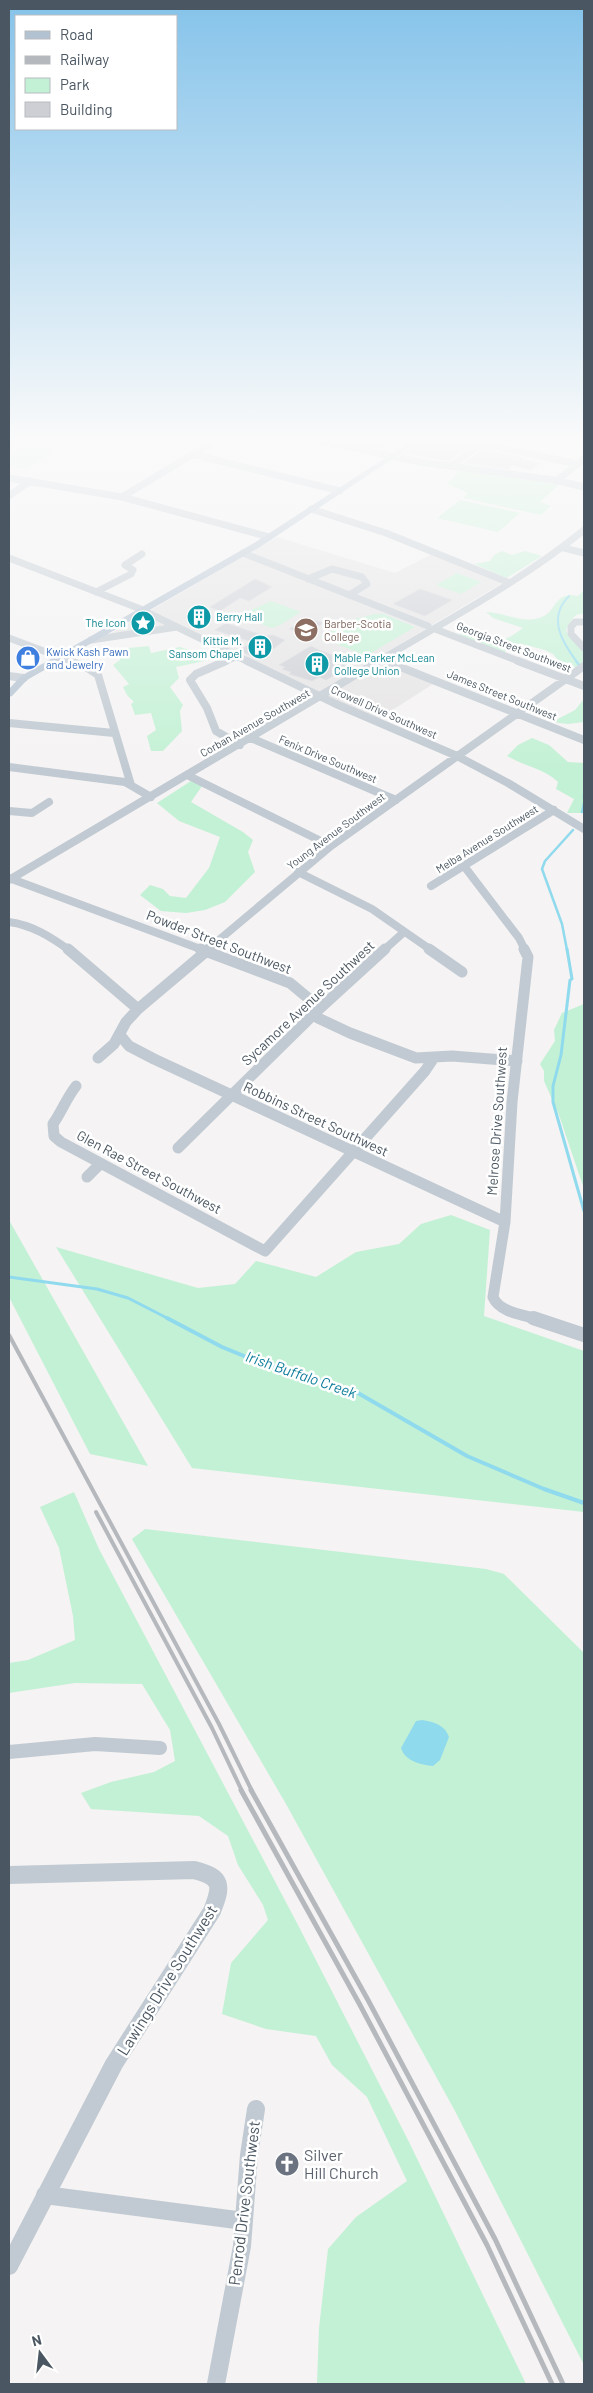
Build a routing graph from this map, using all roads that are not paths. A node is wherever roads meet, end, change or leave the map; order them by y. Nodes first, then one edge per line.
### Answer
1 (252, 548) edge
2 (422, 548) edge
3 (564, 548) joint
4 (243, 553) junction
5 (584, 553) edge
6 (142, 554) dead end
7 (9, 558) edge
8 (308, 579) junction
9 (510, 583) junction
10 (96, 592) junction
11 (349, 595) junction
12 (144, 610) junction
13 (584, 622) edge
14 (177, 627) junction
15 (431, 627) junction
16 (9, 638) edge
17 (91, 640) junction
18 (584, 648) edge
19 (237, 656) junction
20 (60, 657) junction
21 (383, 660) junction
22 (584, 666) edge
23 (9, 676) edge
24 (24, 678) junction
25 (566, 680) junction
26 (584, 686) edge
27 (9, 694) edge
28 (322, 696) junction
29 (518, 713) junction
30 (9, 723) edge
31 (114, 733) junction
32 (251, 738) junction
33 (584, 740) edge
34 (240, 745) junction
35 (457, 756) junction
36 (9, 767) edge
37 (187, 775) junction
38 (131, 786) junction
39 (151, 797) junction
40 (396, 800) junction
41 (49, 802) dead end
42 (554, 810) junction
43 (9, 811) edge
44 (582, 825) edge
45 (331, 846) junction
46 (464, 866) junction
47 (298, 872) junction
48 (10, 879) edge
49 (431, 886) dead end
50 (9, 922) edge
51 (404, 932) junction
52 (204, 952) junction
53 (462, 972) dead end
54 (138, 1009) junction
55 (316, 1012) junction
56 (120, 1035) junction
57 (98, 1058) dead end
58 (433, 1059) junction
59 (517, 1062) junction
60 (76, 1086) dead end
61 (230, 1095) junction
62 (178, 1148) dead end
63 (354, 1153) junction
64 (100, 1164) junction
65 (87, 1177) dead end
66 (505, 1222) junction
67 (584, 1335) edge
68 (160, 1748) dead end
69 (9, 1752) edge
70 (9, 1875) edge
71 (256, 2109) dead end
72 (45, 2194) junction
73 (244, 2222) junction
74 (9, 2266) edge
75 (216, 2384) edge

1 - 4 main road
2 - 9 street
3 - 5 street
3 - 9 street, Corban Avenue Southwest
4 - 8 street, Georgia Street Southwest
4 - 12 main road
6 - 10 street
7 - 10 street, Crowell Drive Southwest
8 - 11 street, Georgia Street Southwest
8 - 11 street
9 - 15 street, Corban Avenue Southwest
10 - 12 street, Crowell Drive Southwest
11 - 15 street, Georgia Street Southwest
12 - 14 street, Crowell Drive Southwest
12 - 17 main road
13 - 18 street
14 - 17 street
14 - 19 street, Crowell Drive Southwest
15 - 21 street, Corban Avenue Southwest
15 - 25 street, Georgia Street Southwest
16 - 20 street
17 - 20 main road
19 - 28 street, Crowell Drive Southwest
19 - 34 street
20 - 24 main road
20 - 31 street
21 - 28 street, Corban Avenue Southwest
21 - 29 street, James Street Southwest
22 - 25 street, Young Avenue Southwest
23 - 24 street
24 - 27 main road
25 - 26 street, Georgia Street Southwest
25 - 29 street, Young Avenue Southwest
28 - 32 street, Corban Avenue Southwest
28 - 35 street, Crowell Drive Southwest
29 - 33 street, James Street Southwest
29 - 35 street, Young Avenue Southwest
30 - 31 street
31 - 38 street
32 - 34 street, Corban Avenue Southwest
32 - 40 street, Fenix Drive Southwest
34 - 37 street, Corban Avenue Southwest
35 - 40 street, Young Avenue Southwest
35 - 42 street, Crowell Drive Southwest
36 - 38 street
37 - 39 street, Corban Avenue Southwest
37 - 45 street
38 - 39 street
39 - 48 street, Corban Avenue Southwest
40 - 45 street, Young Avenue Southwest
41 - 43 street
42 - 44 street, Crowell Drive Southwest
42 - 46 street, Melba Avenue Southwest
45 - 47 street, Young Avenue Southwest
46 - 49 street, Melba Avenue Southwest
46 - 59 street, Melrose Drive Southwest
47 - 51 street
47 - 52 street, Young Avenue Southwest
48 - 52 street, Powder Street Southwest
50 - 54 street
51 - 53 street
51 - 55 street, Sycamore Avenue Southwest
52 - 54 street, Young Avenue Southwest
52 - 55 street, Powder Street Southwest
54 - 56 street, Young Avenue Southwest
55 - 58 street, Powder Street Southwest
55 - 61 street, Sycamore Avenue Southwest
56 - 57 street, Young Avenue Southwest
56 - 61 street, Robbins Street Southwest
58 - 59 street, Powder Street Southwest
58 - 63 street
59 - 66 street, Melrose Drive Southwest
60 - 64 street, Glen Rae Street Southwest
61 - 62 street, Sycamore Avenue Southwest
61 - 63 street, Robbins Street Southwest
63 - 64 street, Glen Rae Street Southwest
63 - 66 street, Robbins Street Southwest
64 - 65 street
66 - 67 street, Melrose Drive Southwest
68 - 69 street
70 - 72 street, Lawings Drive Southwest
71 - 73 street, Penrod Drive Southwest
72 - 73 street
72 - 74 street, Lawings Drive Southwest
73 - 75 street, Penrod Drive Southwest

